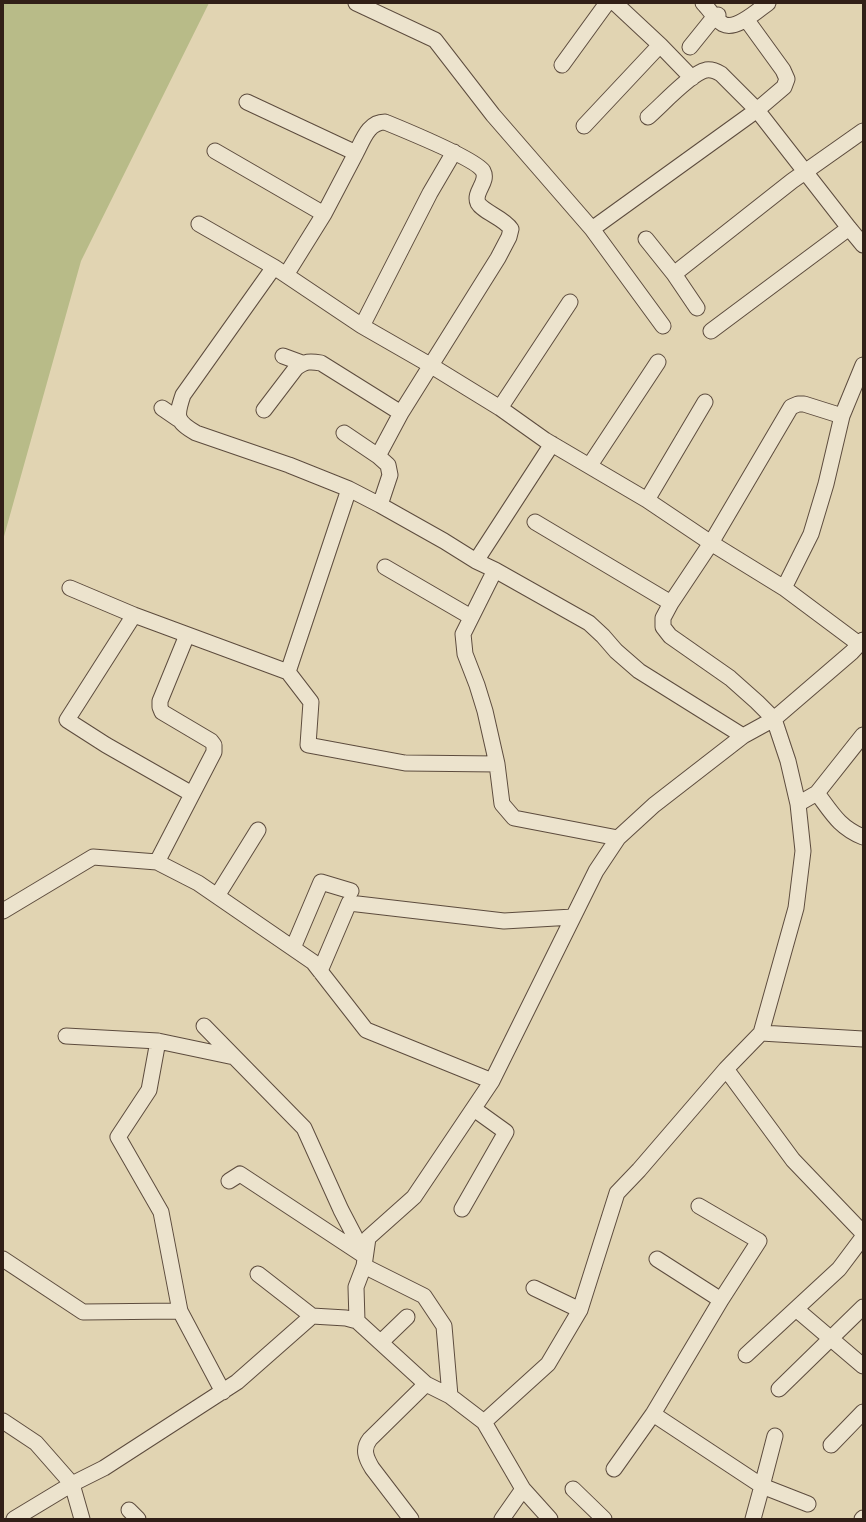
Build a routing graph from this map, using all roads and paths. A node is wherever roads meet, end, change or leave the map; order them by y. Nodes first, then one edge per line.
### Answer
1 (356, 3) edge
2 (607, 3) edge
3 (615, 3) edge
4 (703, 3) edge
5 (768, 3) edge
6 (717, 15) junction
7 (746, 19) junction
8 (660, 45) junction
9 (690, 47) dead end
10 (562, 65) dead end
11 (692, 78) junction
12 (247, 102) dead end
13 (757, 110) junction
14 (648, 117) dead end
15 (584, 126) dead end
16 (863, 131) edge
17 (215, 151) dead end
18 (454, 152) junction
19 (356, 153) junction
20 (805, 171) junction
21 (324, 214) junction
22 (199, 224) dead end
23 (848, 228) junction
24 (592, 229) junction
25 (646, 239) dead end
26 (863, 245) edge
27 (274, 267) junction
28 (674, 274) junction
29 (286, 275) junction
30 (570, 302) dead end
31 (697, 308) dead end
32 (362, 326) junction
33 (663, 326) dead end
34 (711, 331) dead end
35 (283, 356) dead end
36 (658, 362) dead end
37 (302, 364) junction
38 (430, 365) junction
39 (862, 368) edge
40 (705, 402) dead end
41 (162, 408) dead end
42 (500, 408) junction
43 (264, 410) dead end
44 (401, 413) junction
45 (842, 416) junction
46 (178, 419) junction
47 (344, 433) dead end
48 (544, 439) junction
49 (378, 456) junction
50 (590, 465) junction
51 (349, 488) junction
52 (647, 500) junction
53 (380, 505) junction
54 (535, 522) dead end
55 (711, 543) junction
56 (476, 561) junction
57 (385, 567) dead end
58 (495, 570) junction
59 (70, 588) dead end
60 (784, 588) junction
61 (671, 602) junction
62 (134, 615) junction
63 (471, 617) junction
64 (187, 635) junction
65 (859, 648) edge
66 (288, 672) junction
67 (774, 719) junction
68 (863, 735) edge
69 (743, 736) junction
70 (497, 764) junction
71 (817, 793) junction
72 (192, 794) junction
73 (798, 804) junction
74 (258, 830) dead end
75 (863, 837) edge
76 (618, 838) junction
77 (157, 862) junction
78 (351, 891) dead end
79 (217, 896) junction
80 (3, 911) edge
81 (573, 917) junction
82 (293, 948) junction
83 (320, 971) junction
84 (204, 1026) dead end
85 (761, 1033) junction
86 (66, 1036) dead end
87 (863, 1039) edge
88 (158, 1041) junction
89 (234, 1057) junction
90 (726, 1069) junction
91 (492, 1081) junction
92 (474, 1109) junction
93 (229, 1181) dead end
94 (700, 1206) dead end
95 (462, 1209) dead end
96 (863, 1233) edge
97 (863, 1238) edge
98 (3, 1259) edge
99 (657, 1259) dead end
100 (364, 1261) junction
101 (258, 1274) dead end
102 (534, 1288) dead end
103 (721, 1300) junction
104 (863, 1307) edge
105 (180, 1310) junction
106 (580, 1310) junction
107 (796, 1310) junction
108 (312, 1316) junction
109 (407, 1317) dead end
110 (357, 1321) junction
111 (831, 1340) junction
112 (381, 1342) junction
113 (746, 1355) dead end
114 (863, 1366) edge
115 (426, 1384) junction
116 (779, 1389) dead end
117 (223, 1392) junction
118 (450, 1396) junction
119 (863, 1412) edge
120 (653, 1414) junction
121 (3, 1421) edge
122 (484, 1422) junction
123 (775, 1436) dead end
124 (831, 1445) dead end
125 (614, 1469) dead end
126 (72, 1484) junction
127 (762, 1486) junction
128 (523, 1489) junction
129 (573, 1489) dead end
130 (808, 1504) dead end
131 (14, 1519) edge
132 (82, 1519) edge
133 (411, 1519) edge
134 (502, 1519) edge
135 (550, 1519) edge
136 (604, 1519) edge
137 (753, 1519) edge

1 - 24 street
2 - 10 street
3 - 8 street
4 - 6 street
5 - 7 street
6 - 7 street
6 - 9 street
7 - 13 street
8 - 11 street
8 - 15 street
11 - 13 street
11 - 14 street
12 - 19 street
13 - 20 street
13 - 24 street
16 - 20 street
17 - 21 street
18 - 19 street
18 - 32 street
18 - 38 street
19 - 21 street
20 - 23 street
20 - 28 street
21 - 29 street
22 - 27 street
23 - 26 street
23 - 34 street
24 - 33 street
25 - 28 street
27 - 29 street
27 - 46 street
28 - 31 street
29 - 32 street
30 - 42 street
32 - 38 street
35 - 37 street
36 - 50 street
37 - 43 street
37 - 44 street
38 - 42 street
38 - 44 street
39 - 45 street
40 - 52 street
41 - 46 street
42 - 48 street
44 - 49 street
45 - 55 street
45 - 60 street
46 - 51 street
47 - 49 street
48 - 50 street
48 - 56 street
49 - 53 street
50 - 52 street
51 - 53 street
51 - 66 street
52 - 55 street
53 - 56 street
54 - 61 street
55 - 60 street
55 - 61 street
56 - 58 street
57 - 63 street
58 - 63 street
58 - 69 street
59 - 62 street
60 - 65 street
61 - 67 street
62 - 64 street
62 - 72 street
63 - 70 street
64 - 66 street
64 - 72 street
65 - 67 street
66 - 70 street
67 - 69 street
67 - 73 street
68 - 71 street
69 - 76 street
70 - 76 street
71 - 73 street
71 - 75 street
72 - 77 street
73 - 85 street
74 - 79 street
76 - 81 street
77 - 79 street
77 - 80 street
78 - 82 street
79 - 82 street
81 - 83 street
81 - 91 street
82 - 83 street
83 - 91 street
84 - 89 street
85 - 87 street
85 - 90 street
86 - 88 street
88 - 89 street
88 - 105 street
89 - 100 street
90 - 96 street
90 - 106 street
91 - 92 street
92 - 95 street
92 - 100 street
93 - 100 street
94 - 103 street
97 - 107 street
98 - 105 street
99 - 103 street
100 - 110 street
100 - 118 street
101 - 108 street
102 - 106 street
103 - 120 street
104 - 111 street
105 - 117 street
106 - 122 street
107 - 111 street
107 - 113 street
108 - 110 street
108 - 117 street
109 - 112 street
110 - 112 street
111 - 114 street
111 - 116 street
112 - 115 street
115 - 118 street
115 - 133 street
117 - 126 street
118 - 122 street
119 - 124 street
120 - 125 street
120 - 127 street
121 - 126 street
122 - 128 street
123 - 127 street
126 - 131 street
126 - 132 street
127 - 130 street
127 - 137 street
128 - 134 street
128 - 135 street
129 - 136 street

